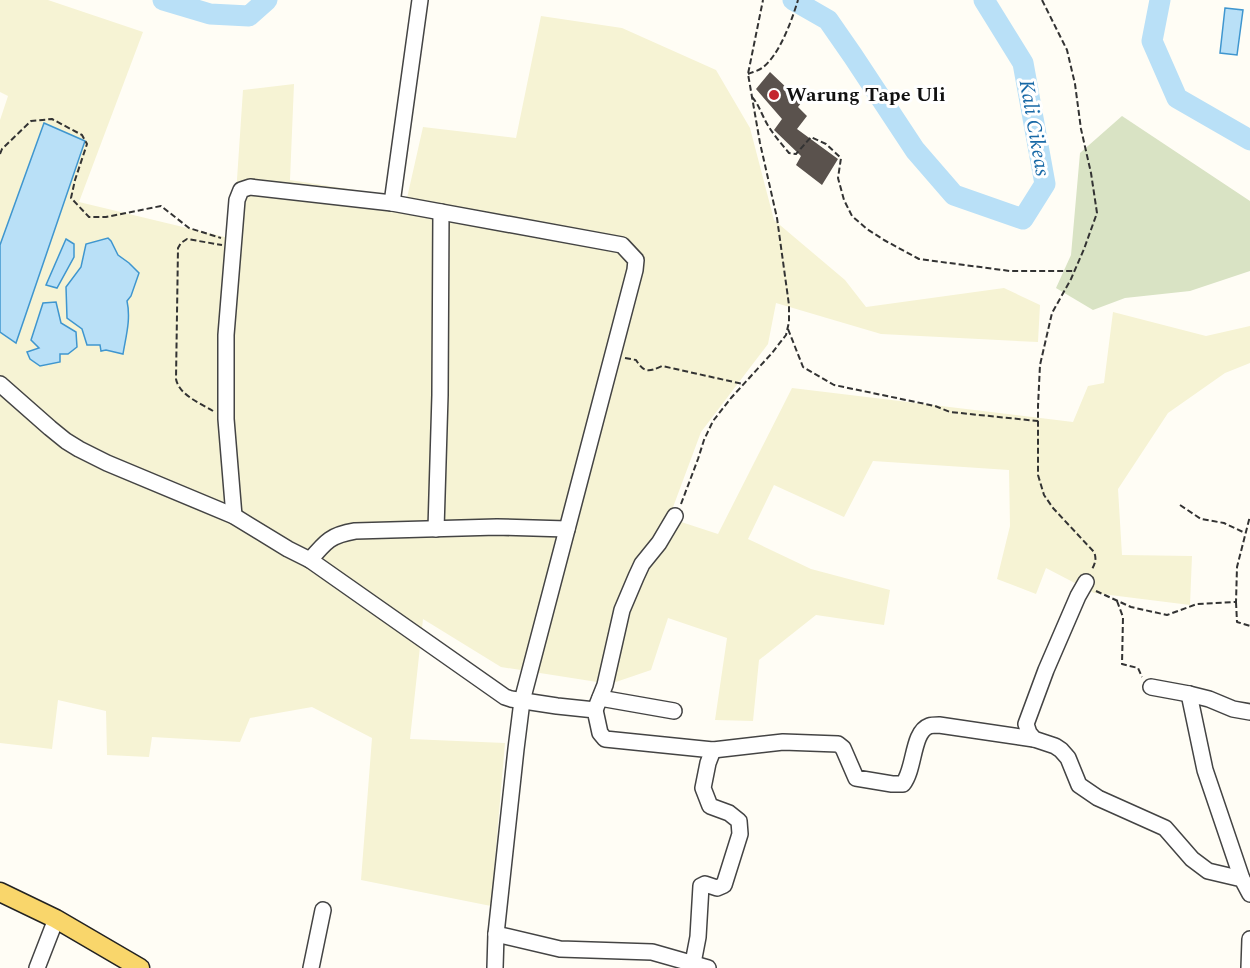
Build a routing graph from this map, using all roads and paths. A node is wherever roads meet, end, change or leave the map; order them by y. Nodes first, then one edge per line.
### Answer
1 (420, 0) edge
2 (763, 0) edge
3 (798, 0) edge
4 (1042, 0) edge
5 (748, 74) junction
6 (752, 97) junction
7 (0, 154) edge
8 (392, 203) junction
9 (441, 212) junction
10 (233, 244) junction
11 (1074, 271) junction
12 (788, 329) junction
13 (613, 356) junction
14 (0, 384) edge
15 (743, 384) junction
16 (226, 419) junction
17 (1038, 422) junction
18 (1180, 504) dead end
19 (234, 516) junction
20 (675, 516) joint
21 (1250, 516) edge
22 (436, 529) junction
23 (567, 530) junction
24 (1245, 533) junction
25 (310, 560) junction
26 (1086, 582) junction
27 (1117, 601) junction
28 (1236, 602) junction
29 (1250, 626) edge
30 (1150, 687) joint
31 (1189, 694) junction
32 (522, 701) junction
33 (597, 704) junction
34 (674, 711) dead end
35 (1250, 712) edge
36 (1034, 739) junction
37 (713, 750) junction
38 (1242, 879) junction
39 (0, 892) edge
40 (1250, 894) edge
41 (323, 910) dead end
42 (56, 919) junction
43 (496, 934) junction
44 (1250, 939) edge
45 (693, 963) junction
46 (37, 968) edge
47 (140, 968) edge
48 (311, 968) edge
49 (495, 968) edge
50 (708, 968) edge
51 (1249, 968) edge

1 - 8 street
2 - 5 path
3 - 5 path
4 - 11 path
5 - 6 path
6 - 11 path
6 - 12 path
7 - 10 path
8 - 9 street
8 - 10 street
9 - 13 street
9 - 22 street
10 - 16 street
10 - 16 path
11 - 17 path
12 - 15 path
12 - 17 path
13 - 15 path
13 - 23 street
14 - 19 street
15 - 20 path
16 - 19 street
17 - 26 path
18 - 24 path
19 - 25 street
20 - 33 street
21 - 24 path
22 - 23 street
22 - 25 street
23 - 32 street
24 - 28 path
25 - 32 street
26 - 27 path
26 - 36 street
27 - 28 path
27 - 30 path
28 - 29 path
30 - 31 street
31 - 35 street
31 - 38 street
32 - 33 street
32 - 43 street
33 - 34 street
33 - 37 street
36 - 37 street
36 - 38 street
37 - 45 street
38 - 40 street
39 - 42 main road
41 - 48 street
42 - 46 street
42 - 47 main road
43 - 45 street
43 - 49 street
44 - 51 street
45 - 50 street

